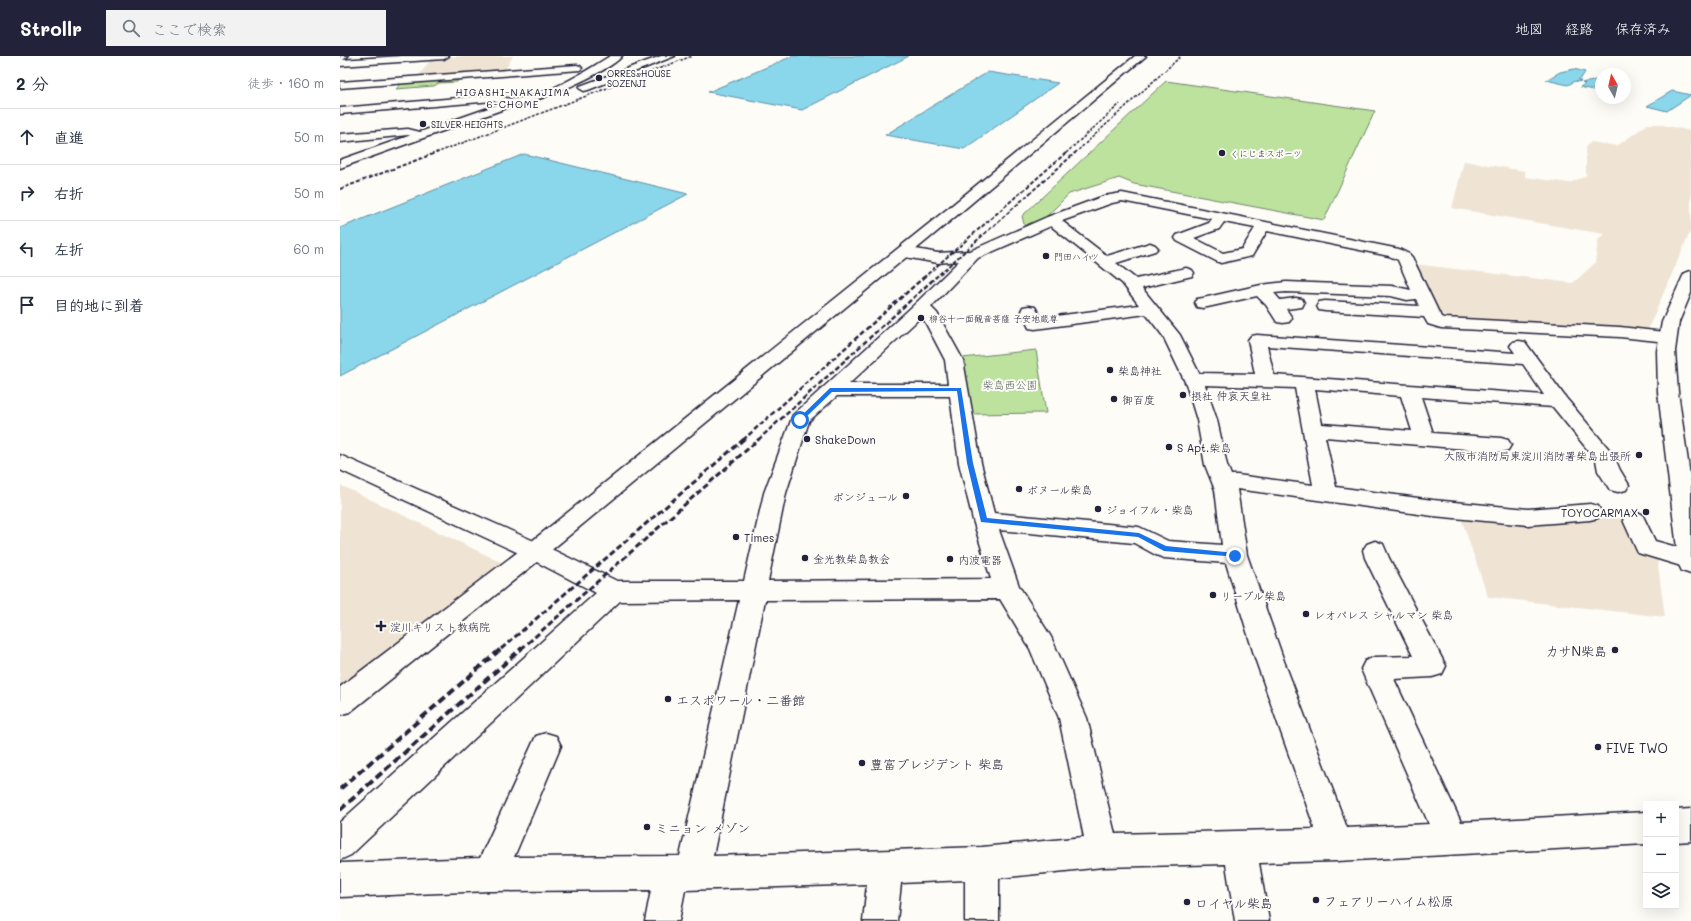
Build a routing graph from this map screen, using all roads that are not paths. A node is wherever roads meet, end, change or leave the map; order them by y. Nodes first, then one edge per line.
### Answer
1 (344, 56) edge
2 (444, 56) edge
3 (598, 56) edge
4 (617, 56) edge
5 (670, 56) edge
6 (1141, 56) edge
7 (340, 59) edge
8 (515, 62) dead end
9 (340, 64) edge
10 (577, 68) junction
11 (598, 68) junction
12 (509, 72) junction
13 (628, 72) junction
14 (340, 85) edge
15 (535, 90) junction
16 (547, 91) junction
17 (492, 98) junction
18 (514, 102) junction
19 (340, 111) edge
20 (420, 135) junction
21 (340, 138) edge
22 (340, 164) edge
23 (1220, 218) junction
24 (1052, 220) junction
25 (1263, 226) junction
26 (1150, 248) dead end
27 (905, 252) junction
28 (973, 255) junction
29 (1104, 260) junction
30 (1186, 273) dead end
31 (1691, 276) edge
32 (1132, 285) junction
33 (1261, 290) junction
34 (1422, 294) junction
35 (1203, 302) dead end
36 (1296, 303) dead end
37 (1325, 306) dead end
38 (921, 308) junction
39 (1150, 308) junction
40 (1029, 312) dead end
41 (1430, 312) junction
42 (1506, 327) junction
43 (1668, 337) junction
44 (1526, 359) junction
45 (1193, 379) junction
46 (1266, 380) junction
47 (1304, 384) junction
48 (830, 390) junction
49 (959, 390) junction
50 (1409, 392) junction
51 (1559, 402) junction
52 (1313, 430) junction
53 (1425, 439) junction
54 (1501, 446) dead end
55 (340, 462) edge
56 (1224, 484) junction
57 (1618, 485) dead end
58 (1326, 494) junction
59 (1590, 512) dead end
60 (984, 520) junction
61 (1634, 520) dead end
62 (1375, 550) dead end
63 (535, 551) junction
64 (1235, 556) junction
65 (1691, 563) edge
66 (1007, 588) junction
67 (614, 590) junction
68 (755, 590) junction
69 (340, 703) edge
70 (546, 746) dead end
71 (1691, 825) edge
72 (1679, 826) edge
73 (1643, 828) edge
74 (1452, 838) junction
75 (340, 844) edge
76 (1338, 844) junction
77 (1240, 848) junction
78 (1103, 851) junction
79 (982, 863) junction
80 (886, 867) junction
81 (682, 873) junction
82 (490, 874) junction
83 (340, 880) edge
84 (662, 921) edge
85 (880, 921) edge
86 (982, 921) edge
87 (1252, 921) edge

1 - 7 street
2 - 9 street
3 - 10 street
4 - 11 street
5 - 13 street
6 - 27 street
8 - 12 street
10 - 12 street
10 - 15 street
11 - 13 street
11 - 16 street
12 - 14 street
12 - 17 street
13 - 16 street
15 - 16 street
15 - 18 street
16 - 18 street
17 - 18 street
17 - 19 street
18 - 20 street
20 - 21 street
20 - 22 street
23 - 24 street
23 - 25 street
23 - 25 street
24 - 28 street
24 - 29 street
25 - 34 street
26 - 29 street
27 - 28 street
27 - 63 street
28 - 38 street
29 - 32 street
30 - 32 street
31 - 43 street
32 - 39 street
33 - 34 street
33 - 35 street
33 - 36 street
34 - 41 street
37 - 41 street
38 - 48 street
38 - 49 street
39 - 40 street
39 - 45 street
41 - 42 street
42 - 43 street
42 - 44 street
43 - 65 street
44 - 46 street
44 - 51 street
45 - 46 street
45 - 56 street
46 - 47 street
47 - 50 street
47 - 52 street
48 - 49 street
48 - 68 street
49 - 60 street
50 - 51 street
50 - 53 street
51 - 57 street
52 - 53 street
52 - 58 street
53 - 54 street
55 - 63 street
56 - 58 street
56 - 64 street
58 - 59 street
60 - 64 street
60 - 66 street
61 - 65 street
62 - 74 street
63 - 67 street
63 - 69 street
64 - 76 street
66 - 68 street
66 - 78 street
67 - 68 street
67 - 75 street
68 - 81 street
70 - 82 street
71 - 72 street
73 - 74 street
74 - 76 street
76 - 77 street
77 - 78 street
77 - 87 street
78 - 79 street
79 - 80 street
79 - 86 street
80 - 81 street
80 - 85 street
81 - 82 street
81 - 84 street
82 - 83 street

